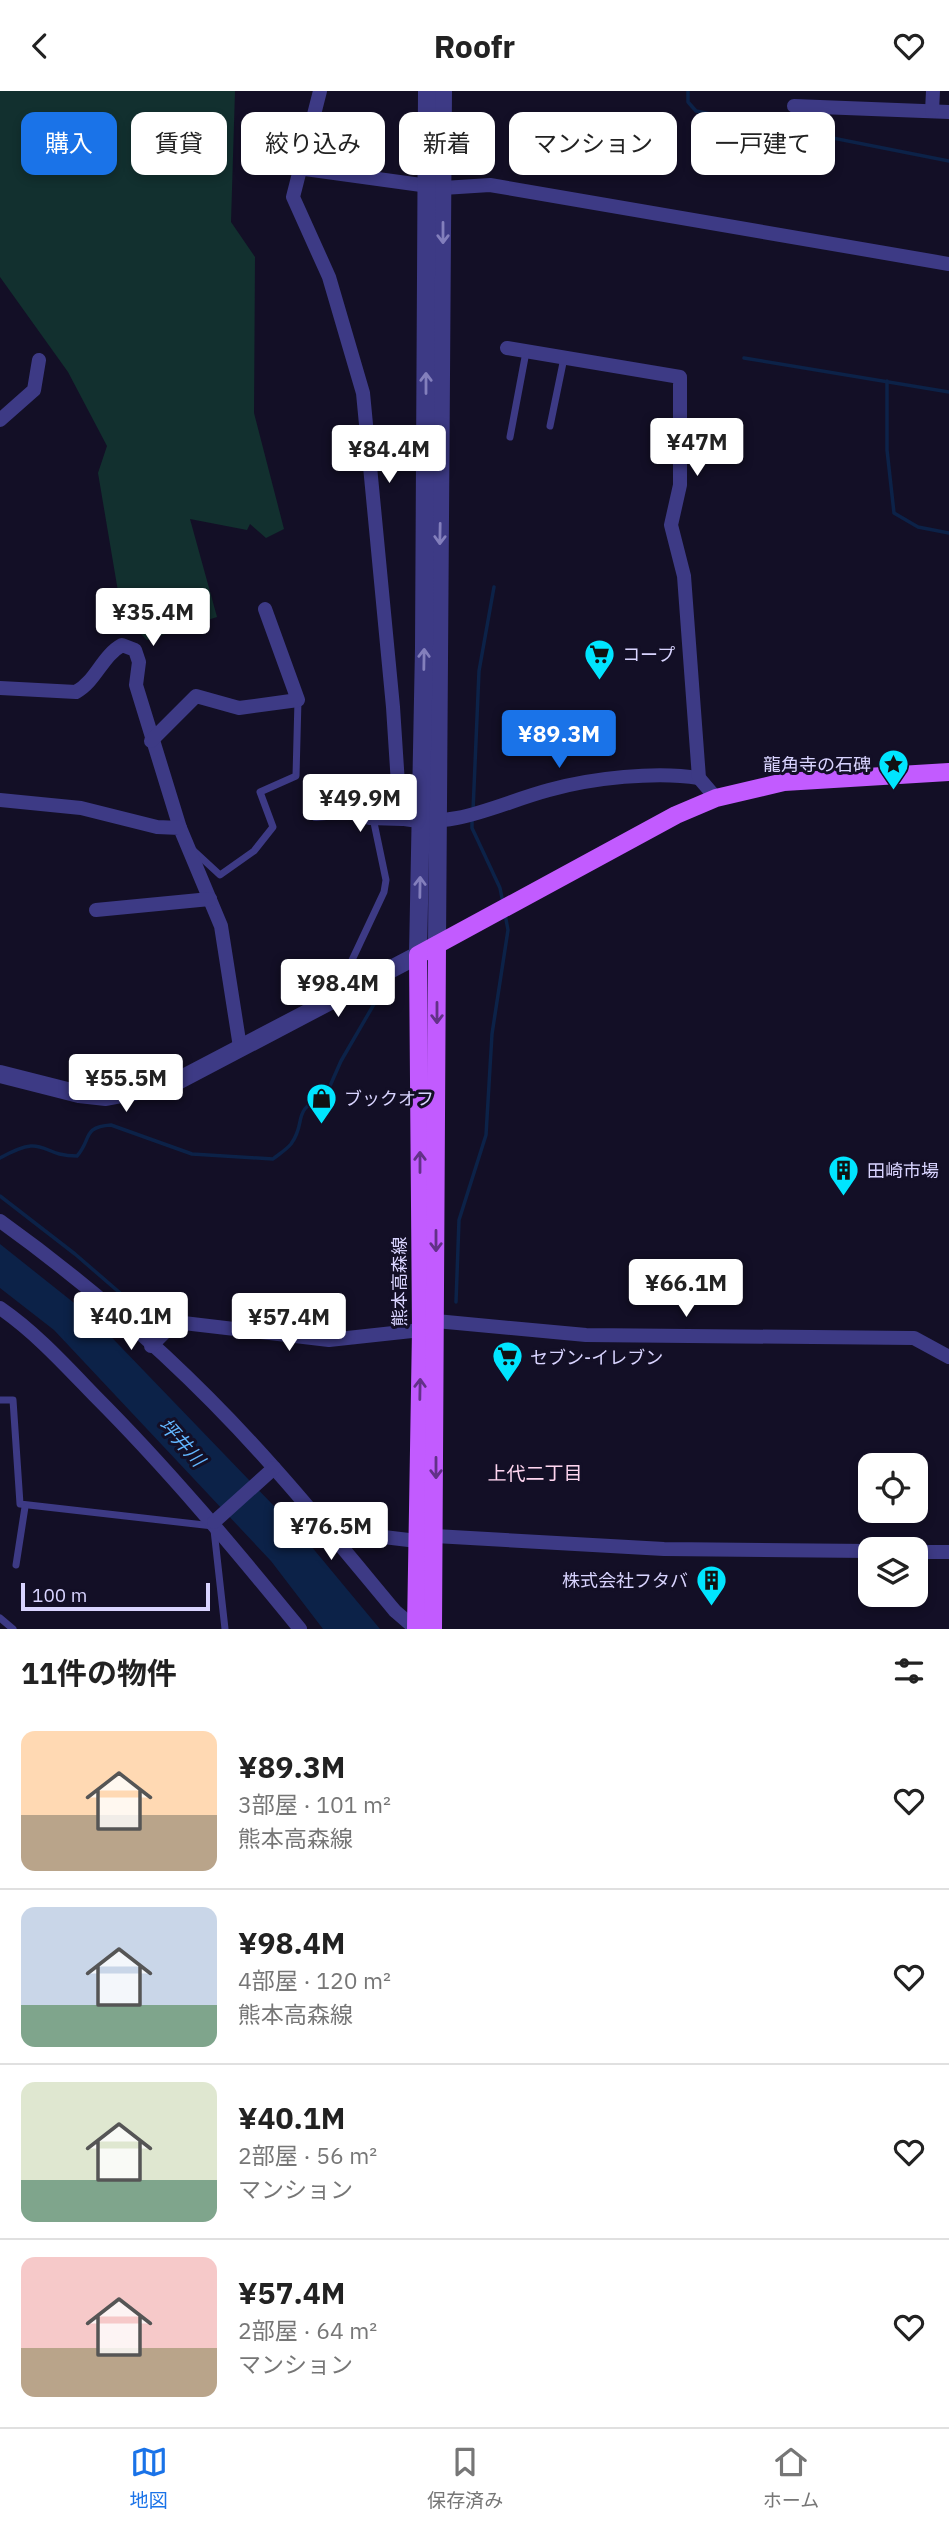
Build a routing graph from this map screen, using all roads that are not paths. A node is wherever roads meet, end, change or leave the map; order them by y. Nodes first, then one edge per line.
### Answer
1 (320, 91) edge
2 (427, 91) edge
3 (443, 91) edge
4 (933, 91) edge
5 (794, 106) dead end
6 (932, 111) junction
7 (314, 112) edge
8 (949, 112) edge
9 (297, 175) edge
10 (351, 175) edge
11 (435, 186) junction
12 (949, 264) edge
13 (507, 348) dead end
14 (526, 351) junction
15 (564, 358) junction
16 (39, 360) dead end
17 (0, 420) edge
18 (550, 426) dead end
19 (510, 437) dead end
20 (265, 609) dead end
21 (0, 688) edge
22 (298, 699) junction
23 (151, 741) junction
24 (949, 772) edge
25 (699, 778) junction
26 (716, 798) junction
27 (0, 800) edge
28 (316, 814) dead end
29 (373, 818) junction
30 (403, 819) junction
31 (429, 821) junction
32 (180, 828) junction
33 (186, 844) junction
34 (210, 898) junction
35 (96, 910) dead end
36 (437, 945) junction
37 (418, 955) junction
38 (351, 991) junction
39 (240, 1047) junction
40 (0, 1074) edge
41 (0, 1221) edge
42 (0, 1308) edge
43 (428, 1325) junction
44 (151, 1346) junction
45 (949, 1357) edge
46 (0, 1400) edge
47 (272, 1470) junction
48 (25, 1507) junction
49 (319, 1521) junction
50 (216, 1522) junction
51 (367, 1535) joint
52 (435, 1536) junction
53 (417, 1541) junction
54 (858, 1551) edge
55 (928, 1552) edge
56 (949, 1552) edge
57 (16, 1565) dead end
58 (0, 1618) edge
59 (13, 1629) edge
60 (225, 1629) edge
61 (300, 1629) edge
62 (416, 1629) edge
63 (433, 1629) edge

1 - 7 street
2 - 11 street
3 - 11 street
4 - 6 street
5 - 6 street
6 - 8 street
9 - 30 street
10 - 11 street
11 - 12 street
11 - 31 street
13 - 14 street
14 - 15 street
14 - 19 lane
15 - 18 lane
15 - 25 street
16 - 17 street
20 - 22 street
21 - 23 street
22 - 23 street
22 - 33 lane
23 - 32 street
24 - 26 main road
25 - 26 street
25 - 31 street
26 - 36 main road
27 - 32 street
28 - 29 street
29 - 30 street
29 - 38 lane
30 - 31 street
31 - 36 street
37 -> 31 street
32 - 33 street
33 - 34 street
34 - 35 street
34 - 39 street
36 - 37 main road
36 -> 43 main road, 熊本高森線
37 - 38 street
43 -> 37 main road, 熊本高森線
38 - 39 street
39 - 40 street
41 - 44 street
42 - 50 street
43 - 44 street
43 - 45 street
43 -> 52 main road, 熊本高森線
53 -> 43 main road, 熊本高森線
44 - 47 street
46 - 48 lane
47 - 49 street
47 - 50 street
48 - 50 lane
48 - 57 lane
49 - 51 lane
49 - 62 street
50 - 60 lane
50 - 61 street
51 - 53 street
52 - 53 street
52 - 54 street
52 - 63 main road, 熊本高森線
53 - 62 main road, 熊本高森線
55 - 56 street
58 - 59 lane

